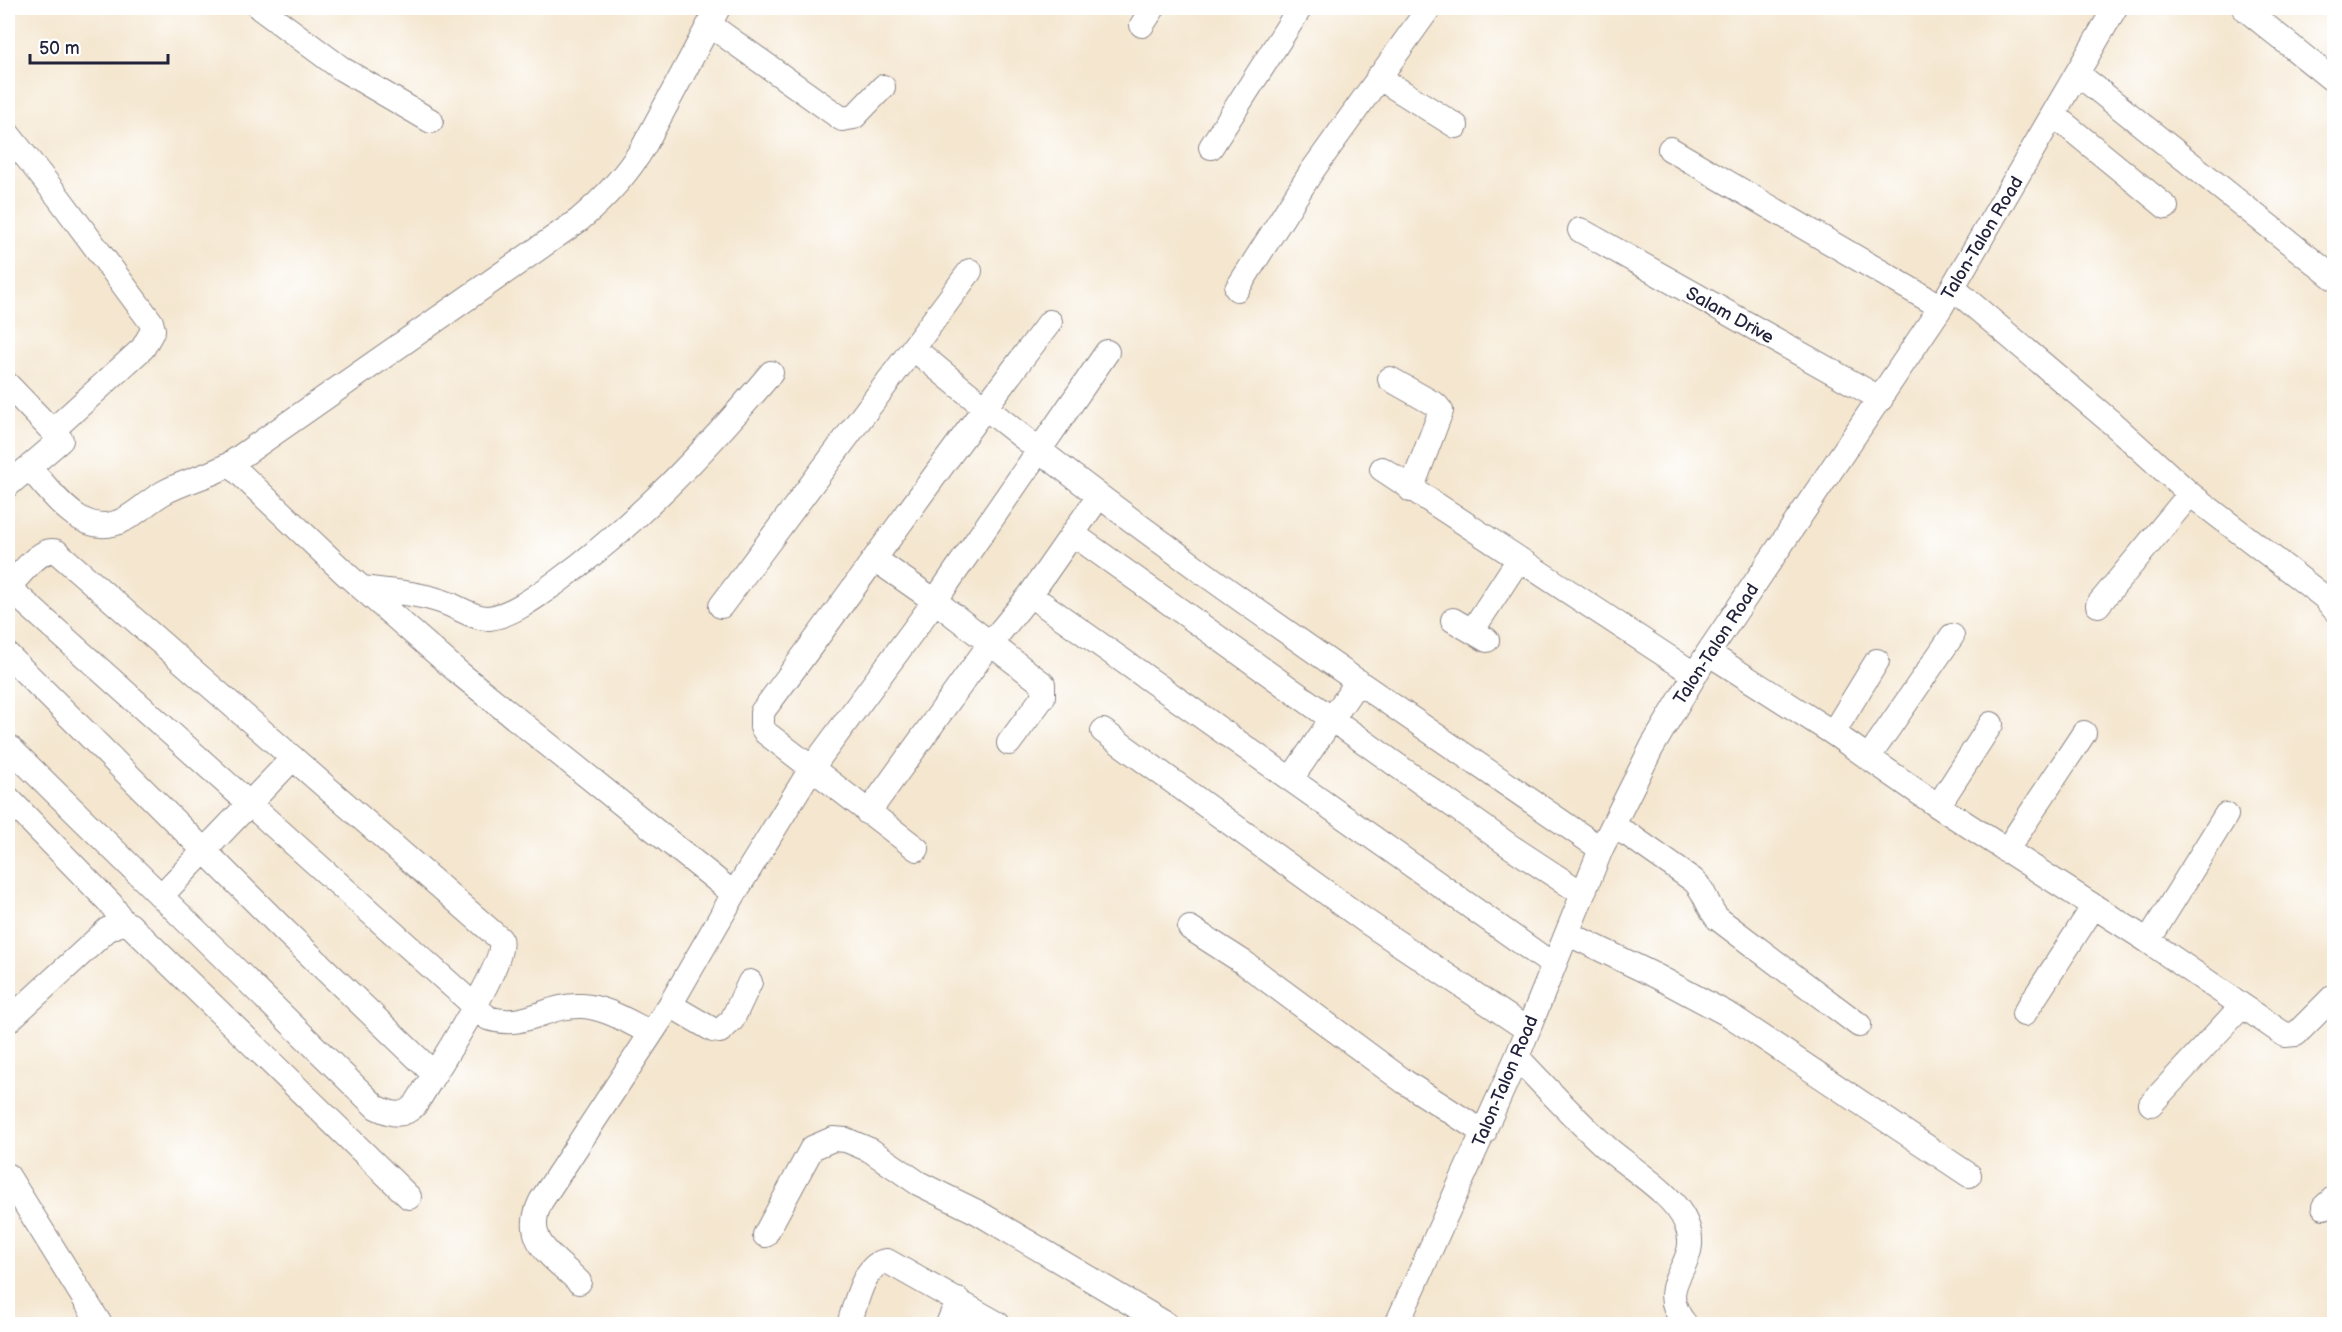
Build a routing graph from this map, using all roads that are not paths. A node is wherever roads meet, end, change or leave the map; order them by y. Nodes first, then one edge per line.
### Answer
1 (261, 8) edge
2 (1300, 8) edge
3 (1429, 8) edge
4 (2115, 8) edge
5 (2244, 8) edge
6 (714, 16) edge
7 (2078, 74) junction
8 (1378, 76) junction
9 (2334, 81) edge
10 (883, 87) dead end
11 (2055, 116) junction
12 (431, 121) dead end
13 (1456, 126) dead end
14 (8, 134) edge
15 (1211, 147) dead end
16 (1670, 149) dead end
17 (2166, 207) dead end
18 (1580, 230) dead end
19 (970, 271) dead end
20 (2334, 278) edge
21 (1238, 289) dead end
22 (1947, 298) junction
23 (1050, 322) dead end
24 (913, 348) junction
25 (1107, 352) dead end
26 (771, 373) dead end
27 (1390, 379) dead end
28 (8, 385) edge
29 (1881, 399) junction
30 (984, 408) junction
31 (52, 431) junction
32 (1040, 452) junction
33 (230, 464) junction
34 (29, 468) junction
35 (1382, 469) dead end
36 (8, 485) edge
37 (1411, 490) junction
38 (2190, 494) junction
39 (1099, 496) junction
40 (1073, 534) junction
41 (1519, 559) junction
42 (876, 560) junction
43 (8, 587) edge
44 (362, 588) junction
45 (1030, 595) junction
46 (935, 601) junction
47 (2098, 605) dead end
48 (721, 606) dead end
49 (2334, 609) edge
50 (1470, 630) dead end
51 (1952, 636) dead end
52 (990, 644) junction
53 (1708, 653) junction
54 (8, 655) edge
55 (1877, 661) dead end
56 (1694, 675) junction
57 (1358, 681) junction
58 (1332, 717) junction
59 (1991, 724) dead end
60 (1103, 731) dead end
61 (1833, 733) junction
62 (2084, 733) dead end
63 (1009, 743) dead end
64 (8, 746) edge
65 (293, 758) junction
66 (1868, 758) junction
67 (811, 770) junction
68 (1291, 779) junction
69 (8, 798) edge
70 (249, 804) junction
71 (1938, 806) junction
72 (868, 813) junction
73 (2226, 815) dead end
74 (1613, 827) junction
75 (917, 849) dead end
76 (1601, 849) junction
77 (205, 850) junction
78 (2006, 851) junction
79 (734, 894) junction
80 (1583, 894) junction
81 (161, 896) junction
82 (2094, 906) junction
83 (123, 922) junction
84 (1190, 928) dead end
85 (1567, 933) junction
86 (2148, 941) junction
87 (1553, 965) junction
88 (750, 982) dead end
89 (2334, 996) edge
90 (670, 1005) junction
91 (2241, 1006) junction
92 (475, 1008) junction
93 (2024, 1014) dead end
94 (8, 1021) edge
95 (1859, 1025) dead end
96 (1528, 1030) junction
97 (651, 1033) junction
98 (1517, 1057) junction
99 (434, 1073) junction
100 (2151, 1104) dead end
101 (1484, 1133) junction
102 (1969, 1175) dead end
103 (8, 1176) edge
104 (409, 1197) dead end
105 (765, 1234) dead end
106 (579, 1282) dead end
107 (958, 1300) junction
108 (100, 1324) edge
109 (849, 1324) edge
110 (948, 1324) edge
111 (998, 1324) edge
112 (1166, 1324) edge
113 (1397, 1324) edge
114 (1685, 1324) edge

1 - 12 street
2 - 15 street
3 - 8 street
4 - 7 street, Talon-Talon Road
5 - 9 street
6 - 10 street
6 - 33 street
7 - 11 street, Talon-Talon Road
7 - 20 street
8 - 13 street
8 - 21 street
11 - 17 street
11 - 22 street, Talon-Talon Road
14 - 31 street
16 - 22 street
18 - 29 street, Salam Drive
19 - 24 street
22 - 29 street, Talon-Talon Road
22 - 38 street
23 - 30 street
24 - 30 street
24 - 48 street
25 - 32 street
26 - 44 street
27 - 37 street
28 - 31 street
29 - 53 street, Talon-Talon Road
30 - 32 street
30 - 42 street
31 - 34 street
32 - 39 street
32 - 46 street
33 - 34 street
33 - 44 street
34 - 36 street
35 - 37 street
37 - 41 street
38 - 47 street
38 - 49 street
39 - 40 street
39 - 57 street
40 - 45 street
40 - 58 street
41 - 50 street
41 - 56 street
42 - 46 street
42 - 67 street
43 - 65 street
43 - 70 street
44 - 79 street
45 - 52 street
45 - 68 street
46 - 52 street
46 - 67 street
51 - 66 street
52 - 63 street
52 - 72 street
53 - 56 street, Talon-Talon Road
53 - 61 street
54 - 77 street
55 - 61 street
56 - 74 street, Talon-Talon Road
57 - 58 street
57 - 76 street
58 - 68 street
58 - 80 street
59 - 71 street
60 - 96 street
61 - 66 street
62 - 78 street
64 - 81 street
65 - 70 street
65 - 92 street
66 - 71 street
67 - 72 street
67 - 79 street
68 - 87 street
69 - 83 street
70 - 77 street
70 - 92 street
71 - 78 street
72 - 75 street
73 - 86 street
74 - 76 street, Talon-Talon Road
74 - 95 street
76 - 80 street, Talon-Talon Road
77 - 81 street
77 - 99 street
78 - 82 street
79 - 90 street
80 - 85 street, Talon-Talon Road
81 - 99 street
82 - 86 street
82 - 93 street
83 - 94 street
83 - 104 street
84 - 101 street
85 - 87 street, Talon-Talon Road
85 - 102 street
86 - 91 street
87 - 96 street, Talon-Talon Road
88 - 90 street
89 - 91 street
90 - 97 street
91 - 100 street
92 - 97 street
92 - 99 street
96 - 98 street, Talon-Talon Road
97 - 106 street
98 - 101 street, Talon-Talon Road
98 - 114 street
101 - 113 street, Talon-Talon Road
103 - 108 street
105 - 112 street
107 - 109 street
107 - 110 street
107 - 111 street

